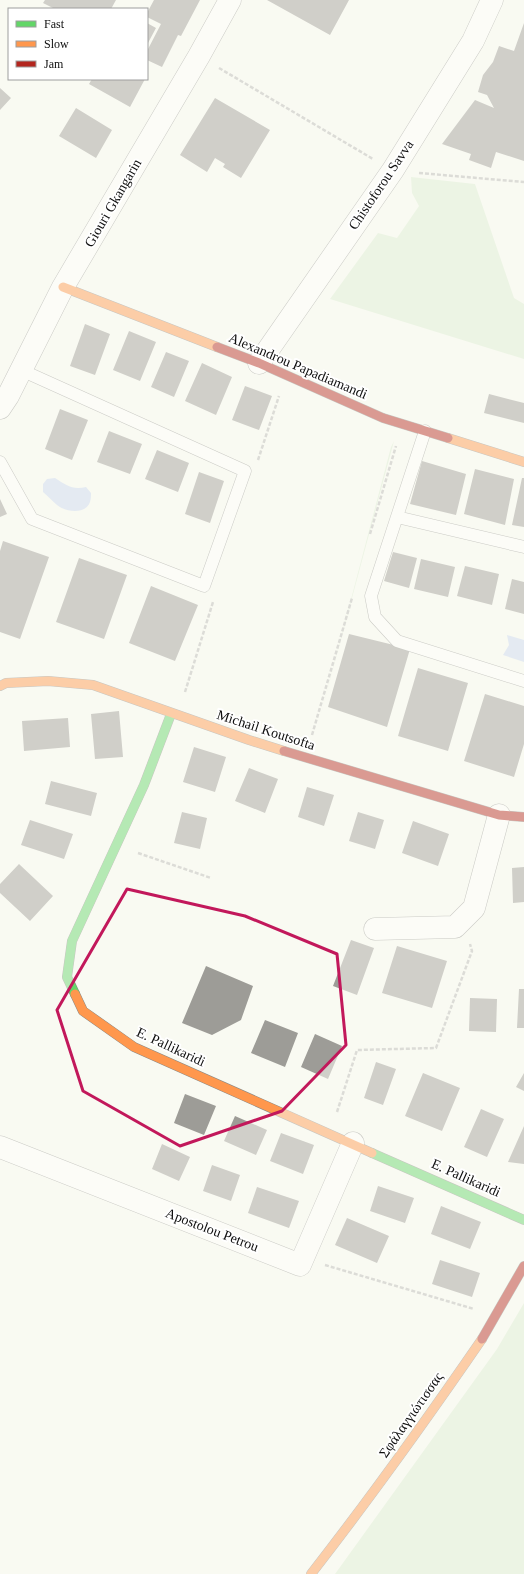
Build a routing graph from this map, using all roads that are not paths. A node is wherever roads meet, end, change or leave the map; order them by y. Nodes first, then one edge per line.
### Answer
1 (230, 0) edge
2 (492, 0) edge
3 (63, 287) junction
4 (259, 363) junction
5 (21, 370) junction
6 (0, 408) edge
7 (425, 431) junction
8 (0, 462) edge
9 (524, 462) edge
10 (397, 517) junction
11 (524, 547) edge
12 (524, 681) edge
13 (0, 686) edge
14 (171, 714) junction
15 (499, 815) junction
16 (524, 817) edge
17 (375, 929) dead end
18 (353, 1143) junction
19 (0, 1147) edge
20 (524, 1220) edge
21 (524, 1266) edge
22 (311, 1574) edge

1 - 3 street, Giouri Gkangarin
2 - 4 street, Chistoforou Savva
3 - 4 street, Alexandrou Papadiamandi
3 - 5 street, Giouri Gkangarin
4 - 7 street, Alexandrou Papadiamandi
5 - 6 street, Giouri Gkangarin
5 - 8 lane
7 - 9 street, Alexandrou Papadiamandi
7 - 10 lane
10 - 11 lane
10 - 12 lane
13 - 14 street, Michail Koutsofta
14 - 15 street, Michail Koutsofta
14 - 18 street, E. Pallikaridi
15 - 16 street, Michail Koutsofta
15 - 17 street
18 - 19 street, Apostolou Petrou
18 - 20 street, E. Pallikaridi
21 - 22 street, Σφάλαγγιώτισσας

